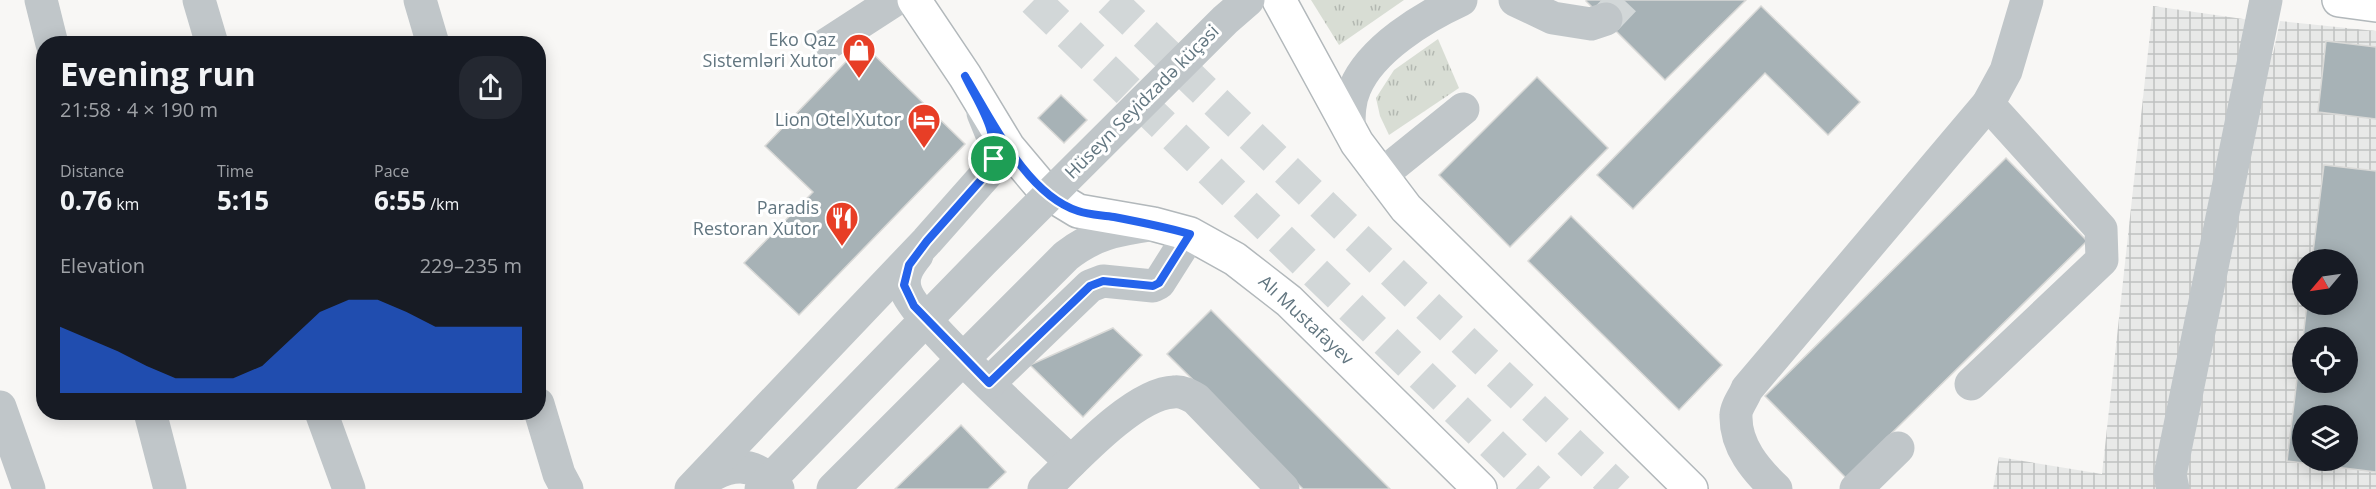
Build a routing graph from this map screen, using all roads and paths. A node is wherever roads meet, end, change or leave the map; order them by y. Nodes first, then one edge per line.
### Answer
1 (41, 0) edge
2 (199, 0) edge
3 (420, 0) edge
4 (895, 0) edge
5 (914, 0) edge
6 (1248, 0) edge
7 (1280, 0) edge
8 (1461, 0) edge
9 (1515, 0) edge
10 (2027, 0) edge
11 (2266, 0) edge
12 (2339, 0) edge
13 (2376, 5) edge
14 (1606, 19) tunnel mouth
15 (50, 36) edge
16 (210, 36) edge
17 (431, 36) edge
18 (827, 44) dead end
19 (965, 76) junction
20 (1988, 104) junction
21 (1463, 109) dead end
22 (1349, 129) junction
23 (1380, 176) junction
24 (1153, 224) junction
25 (1190, 234) junction
26 (927, 241) junction
27 (963, 358) junction
28 (989, 383) junction
29 (1971, 384) dead end
30 (0, 407) edge
31 (152, 420) edge
32 (324, 420) edge
33 (543, 420) edge
34 (1898, 448) dead end
35 (1071, 462) junction
36 (29, 489) edge
37 (170, 489) edge
38 (349, 489) edge
39 (567, 489) edge
40 (692, 489) edge
41 (761, 489) edge
42 (778, 489) edge
43 (833, 489) edge
44 (1044, 489) edge
45 (1283, 489) edge
46 (1480, 489) edge
47 (1691, 489) edge
48 (1776, 489) edge
49 (1856, 489) edge
50 (2173, 489) edge

1 - 15 street
2 - 16 street
3 - 17 street
4 - 18 street
5 - 19 main road, Alı Mustafayev
6 - 41 street, Hüseyn Seyidzadə küçəsi, bridge
7 - 22 main road
8 - 22 street
9 - 14 street
10 - 20 street
11 - 50 street
12 - 13 main road
19 - 24 main road, Alı Mustafayev
19 - 26 street
20 - 29 street
20 - 48 street
21 - 23 street
22 - 23 main road
23 - 47 main road
24 - 25 main road, Alı Mustafayev
24 - 27 street
25 - 28 street
25 - 46 main road, Alı Mustafayev
26 - 27 street
26 - 40 street
27 - 28 street
27 - 43 street
28 - 35 street
30 - 36 street
31 - 37 street
32 - 38 street
33 - 39 street
34 - 49 street
35 - 44 street
35 - 45 street
40 - 42 street

